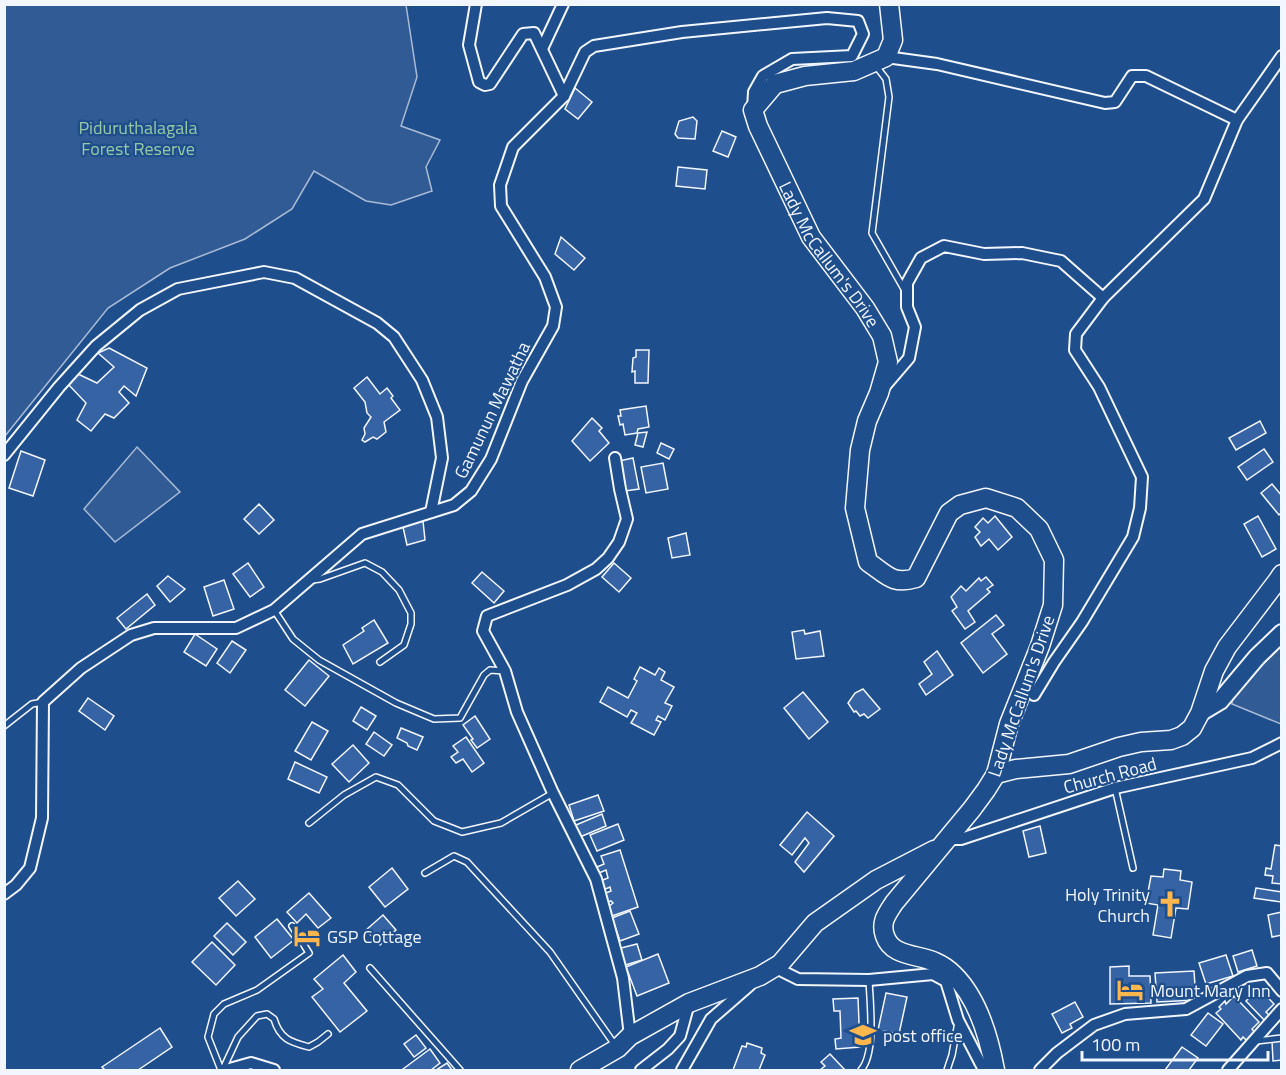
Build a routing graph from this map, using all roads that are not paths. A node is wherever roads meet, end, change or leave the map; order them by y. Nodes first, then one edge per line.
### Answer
1 (476, 4) edge
2 (563, 4) edge
3 (889, 4) edge
4 (542, 49) junction
5 (1281, 56) edge
6 (880, 60) junction
7 (564, 96) junction
8 (753, 110) junction
9 (1237, 120) junction
10 (907, 293) junction
11 (1103, 298) junction
12 (879, 393) junction
13 (4, 455) edge
14 (615, 458) dead end
15 (431, 512) junction
16 (1281, 574) edge
17 (308, 581) junction
18 (274, 610) junction
19 (1281, 633) edge
20 (380, 662) dead end
21 (505, 671) junction
22 (1034, 695) dead end
23 (43, 702) junction
24 (1200, 713) junction
25 (4, 726) edge
26 (1281, 743) edge
27 (1002, 747) junction
28 (1026, 768) junction
29 (996, 774) junction
30 (1115, 788) junction
31 (553, 793) junction
32 (309, 823) dead end
33 (944, 842) junction
34 (1132, 868) dead end
35 (425, 873) dead end
36 (4, 894) edge
37 (292, 926) dead end
38 (780, 964) junction
39 (370, 968) dead end
40 (759, 976) junction
41 (869, 980) junction
42 (1281, 990) edge
43 (689, 1004) junction
44 (1281, 1009) edge
45 (958, 1020) junction
46 (328, 1034) dead end
47 (1281, 1038) edge
48 (624, 1042) junction
49 (1254, 1042) junction
50 (223, 1071) edge
51 (274, 1071) edge
52 (460, 1071) edge
53 (580, 1071) edge
54 (641, 1071) edge
55 (682, 1071) edge
56 (861, 1071) edge
57 (947, 1071) edge
58 (984, 1071) edge
59 (995, 1071) edge
60 (1041, 1071) edge
61 (1228, 1071) edge

1 - 4 street
2 - 4 street
3 - 6 main road
4 - 7 street
5 - 9 street
6 - 8 main road
6 - 9 street
6 - 10 lane
7 - 8 street, Gamunun Mawatha
7 - 15 street, Gamunun Mawatha
8 - 12 main road, Lady McCallum's Drive
9 - 11 street
10 - 11 street
10 - 12 street
11 - 22 street
12 - 27 main road, Lady McCallum's Drive
13 - 15 street
14 - 21 street
15 - 17 street, Gamunun Mawatha
16 - 24 main road
17 - 18 street, Gamunun Mawatha
17 - 20 lane
18 - 21 lane
18 - 23 street, Gamunun Mawatha
19 - 24 street
21 - 31 street
23 - 25 lane
23 - 36 street
24 - 28 main road
26 - 30 street, Church Road
27 - 28 main road
27 - 29 main road, Lady McCallum's Drive
28 - 29 main road
29 - 33 main road, Lady McCallum's Drive
30 - 33 street, Church Road
30 - 34 lane
31 - 32 lane
31 - 48 street
33 - 38 main road, Lady McCallum's Drive
33 - 59 main road
35 - 48 lane
37 - 50 lane
38 - 40 main road, Lady McCallum's Drive
38 - 41 street
39 - 52 lane
40 - 43 main road, Lady McCallum's Drive
40 - 55 street
41 - 45 street
41 - 56 lane
42 - 60 street
43 - 48 main road, Lady McCallum's Drive
43 - 54 street
44 - 49 street
45 - 57 lane
45 - 58 street
46 - 50 lane
47 - 49 lane
48 - 53 main road, Lady McCallum's Drive
49 - 61 street
50 - 51 street

